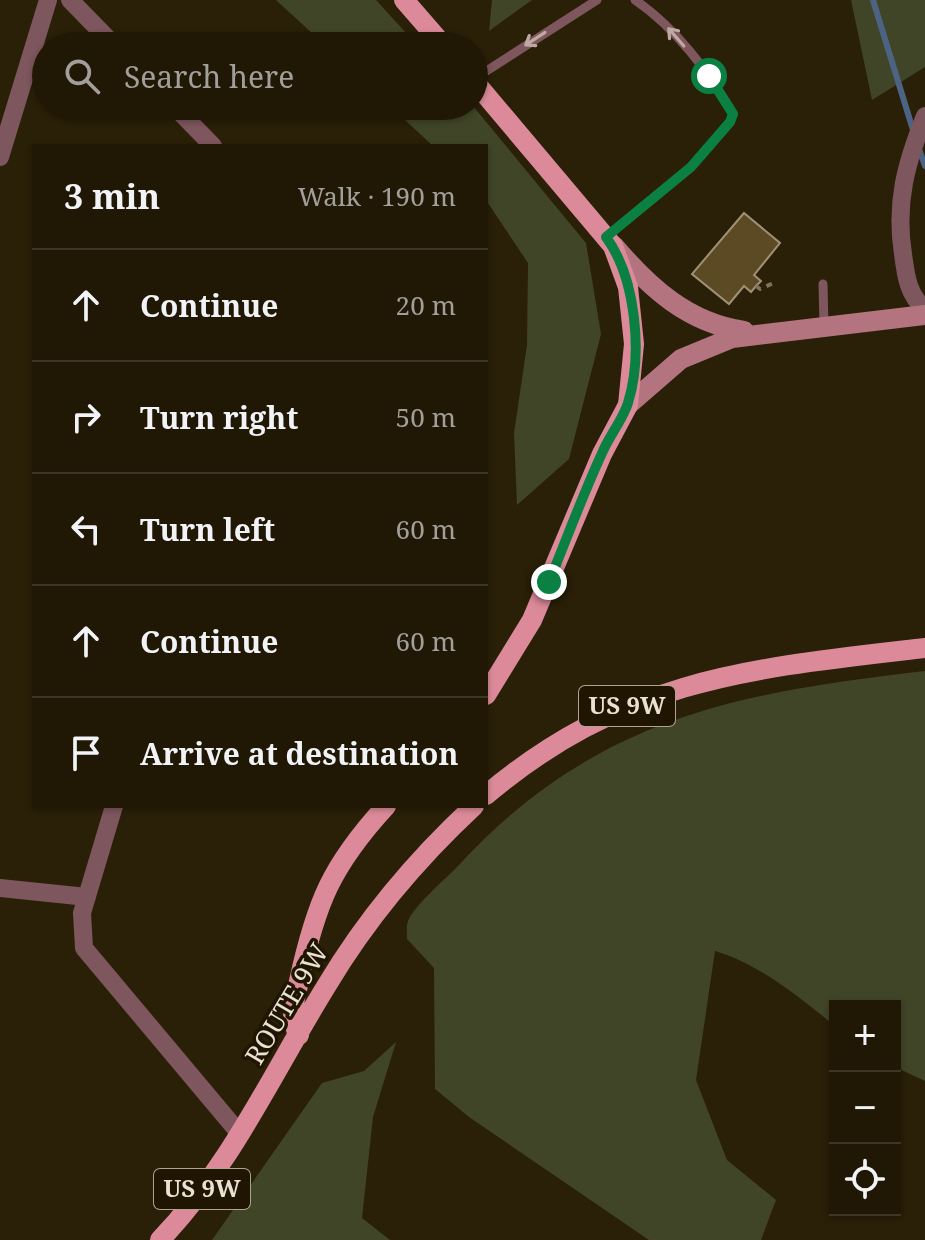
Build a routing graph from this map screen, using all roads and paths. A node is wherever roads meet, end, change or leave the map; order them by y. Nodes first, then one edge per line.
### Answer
1 (48, 0) edge
2 (70, 0) edge
3 (404, 0) edge
4 (597, 0) edge
5 (635, 0) edge
6 (38, 32) edge
7 (101, 32) edge
8 (432, 32) edge
9 (32, 52) edge
10 (488, 71) edge
11 (488, 97) edge
12 (925, 116) edge
13 (188, 120) edge
14 (211, 144) edge
15 (0, 157) edge
16 (606, 237) junction
17 (776, 282) dead end
18 (823, 284) dead end
19 (756, 286) dead end
20 (925, 312) edge
21 (824, 326) junction
22 (768, 332) junction
23 (628, 405) junction
24 (925, 648) edge
25 (488, 692) edge
26 (488, 793) edge
27 (113, 808) edge
28 (384, 808) edge
29 (472, 808) edge
30 (0, 888) edge
31 (87, 897) junction
32 (299, 1035) junction
33 (240, 1134) junction
34 (160, 1240) edge

1 - 6 street
2 - 7 street
3 - 8 main road
4 -> 10 lane
16 -> 5 lane
9 - 15 street
11 - 16 main road
12 - 20 street
13 - 14 street
16 - 22 main road
16 - 23 main road
17 - 19 path
18 - 21 lane
20 - 21 main road
21 - 22 main road
22 - 23 main road
23 - 25 main road
24 - 26 main road, US 9W
27 - 31 street
28 - 32 main road
29 - 32 main road, ROUTE 9W / US 9W
30 - 31 street
31 - 33 street
32 - 33 main road, ROUTE 9W / US 9W
33 - 34 main road, ROUTE 9W / US 9W

